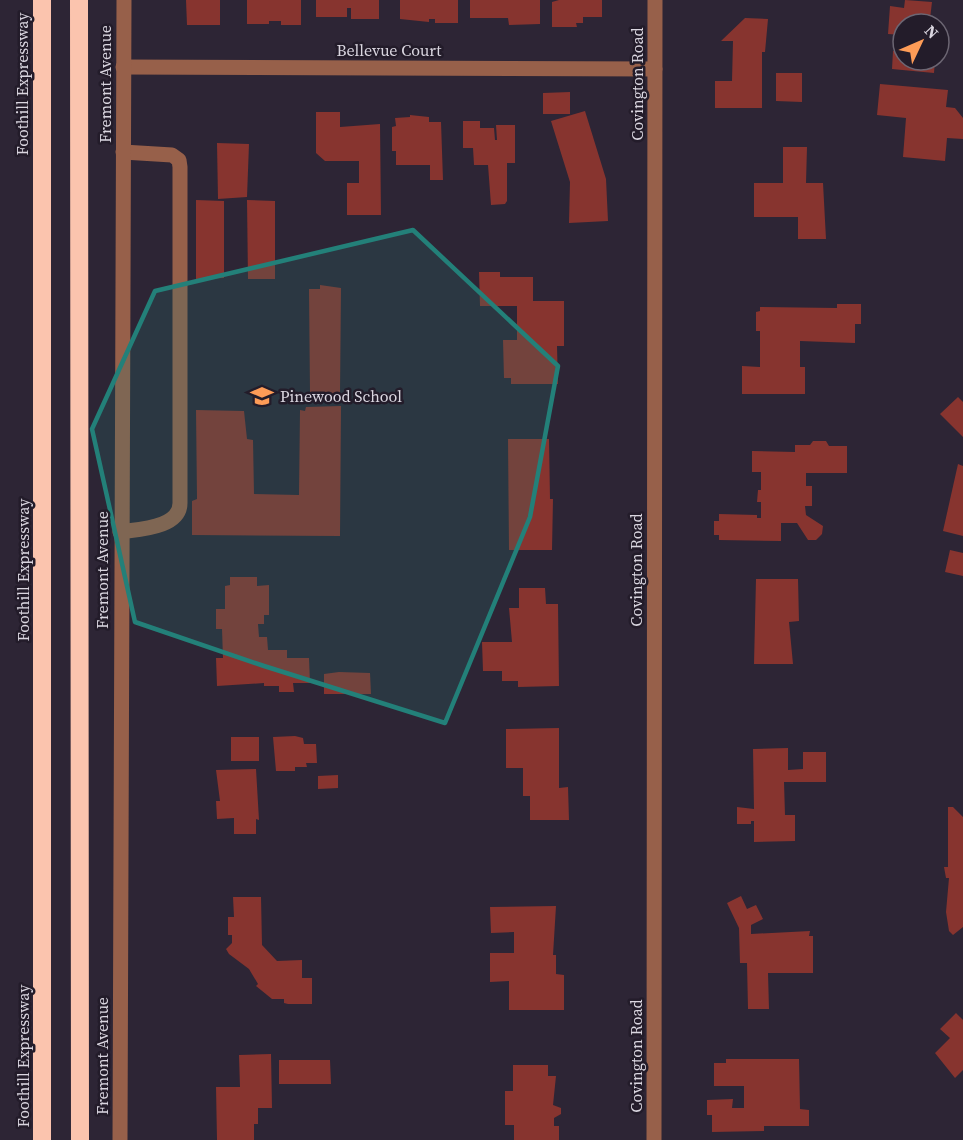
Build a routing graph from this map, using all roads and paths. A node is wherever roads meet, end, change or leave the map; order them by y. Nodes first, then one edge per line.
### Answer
1 (42, 0) edge
2 (79, 0) edge
3 (124, 0) edge
4 (655, 0) edge
5 (123, 67) junction
6 (655, 69) junction
7 (123, 152) junction
8 (120, 532) junction
9 (42, 1140) edge
10 (80, 1140) edge
11 (120, 1140) edge
12 (654, 1140) edge

1 - 9 highway, Foothill Expressway
2 - 10 highway
3 - 5 street, Fremont Avenue
4 - 6 street, Covington Road
5 - 6 street, Bellevue Court
5 - 7 street, Fremont Avenue
6 - 12 street, Covington Road
7 - 8 street, Fremont Avenue
7 - 8 street
8 - 11 street, Fremont Avenue

